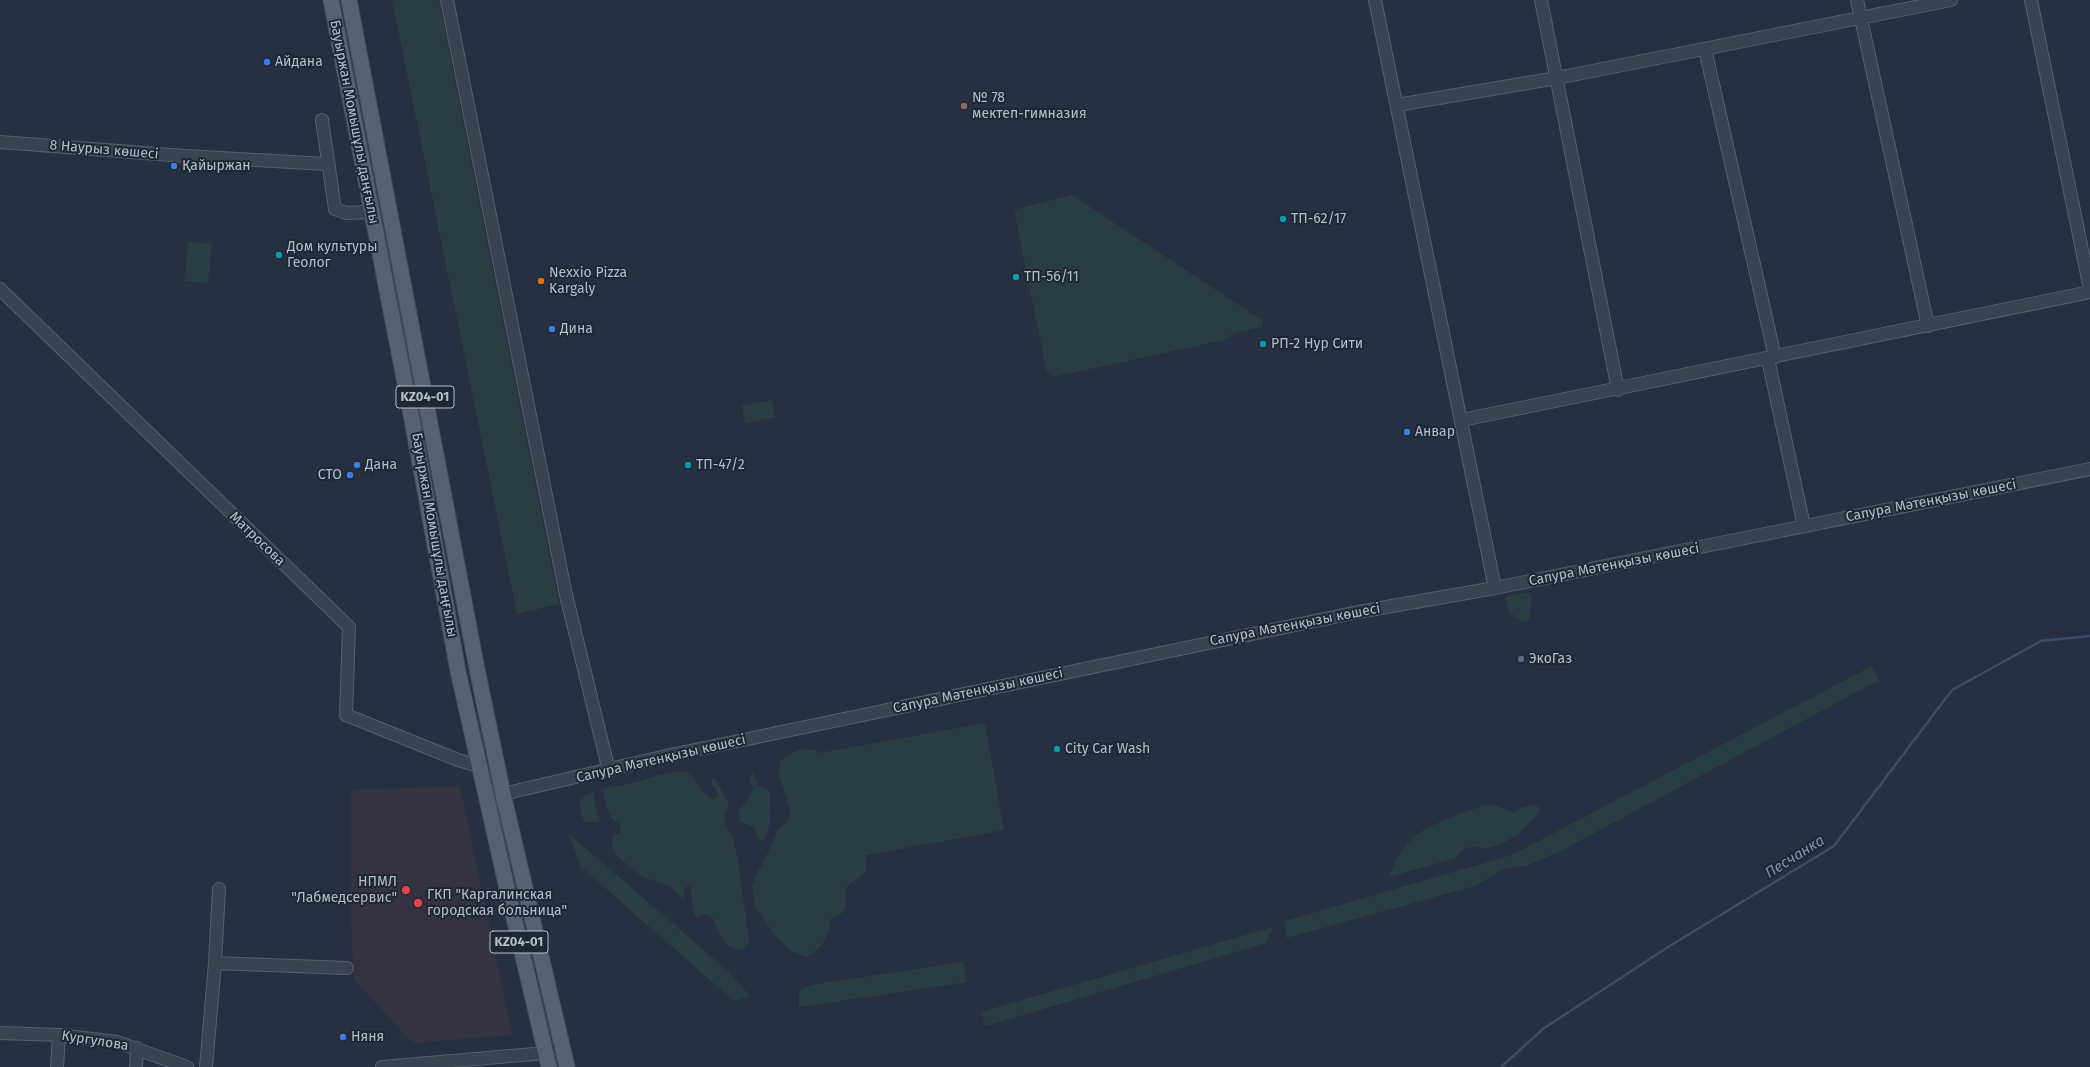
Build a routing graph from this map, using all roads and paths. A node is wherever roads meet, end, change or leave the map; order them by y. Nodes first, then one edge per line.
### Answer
1 (331, 0) edge
2 (349, 0) edge
3 (447, 0) edge
4 (1375, 0) edge
5 (1541, 0) edge
6 (1857, 0) edge
7 (1951, 0) edge
8 (2030, 0) edge
9 (1860, 18) junction
10 (1705, 49) junction
11 (361, 60) junction
12 (343, 63) junction
13 (1557, 78) junction
14 (1397, 105) junction
15 (322, 120) dead end
16 (0, 142) edge
17 (327, 164) junction
18 (371, 212) junction
19 (0, 289) edge
20 (2090, 289) edge
21 (2090, 292) edge
22 (1928, 326) junction
23 (1772, 358) junction
24 (1618, 390) junction
25 (1462, 420) junction
26 (2090, 469) edge
27 (1804, 526) junction
28 (1496, 588) junction
29 (477, 669) junction
30 (458, 671) junction
31 (479, 766) junction
32 (609, 771) junction
33 (503, 794) junction
34 (486, 797) junction
35 (219, 889) dead end
36 (215, 963) junction
37 (348, 968) dead end
38 (0, 1033) edge
39 (59, 1035) junction
40 (562, 1044) junction
41 (137, 1048) junction
42 (547, 1060) edge
43 (511, 1061) edge
44 (57, 1067) edge
45 (136, 1067) edge
46 (184, 1067) edge
47 (206, 1067) edge
48 (382, 1067) edge
49 (567, 1067) edge

1 - 12 main road, Бауыржан Момышұлы даңғылы / KZ04-01
2 - 11 main road, Бауыржан Момышұлы даңғылы / KZ04-01
3 - 32 street
4 - 14 street
5 - 13 street
6 - 9 street
7 - 9 street
8 - 20 street
9 - 10 street
9 - 22 street
10 - 13 street
10 - 23 street
11 - 12 main road
11 - 29 main road, Бауыржан Момышұлы даңғылы / KZ04-01
12 - 18 main road, Бауыржан Момышұлы даңғылы / KZ04-01
13 - 14 street
13 - 24 street
14 - 25 street
15 - 17 street
16 - 17 street, 8 Наурыз көшесі
17 - 18 street
18 - 30 main road, Бауыржан Момышұлы даңғылы / KZ04-01
19 - 31 street, Матросова
21 - 22 street
22 - 23 street
23 - 24 street
23 - 27 street
24 - 25 street
25 - 28 street
26 - 27 street, Сапура Мәтенқызы көшесі
27 - 28 street, Сапура Мәтенқызы көшесі
28 - 32 street, Сапура Мәтенқызы көшесі
29 - 30 main road
29 - 33 main road, Бауыржан Момышұлы даңғылы / KZ04-01
30 - 31 main road, Бауыржан Момышұлы даңғылы / KZ04-01
31 - 34 main road, Бауыржан Момышұлы даңғылы / KZ04-01
32 - 33 street, Сапура Мәтенқызы көшесі
33 - 34 main road
33 - 40 main road, Бауыржан Момышұлы даңғылы / KZ04-01
34 - 42 main road, Бауыржан Момышұлы даңғылы / KZ04-01
35 - 36 street
36 - 37 street
36 - 47 street
38 - 39 street, Кургулова
39 - 41 street, Кургулова
39 - 44 street
40 - 42 street
40 - 49 main road, Бауыржан Момышұлы даңғылы / KZ04-01
41 - 45 street
41 - 46 street, Кургулова
42 - 43 street
43 - 48 street

